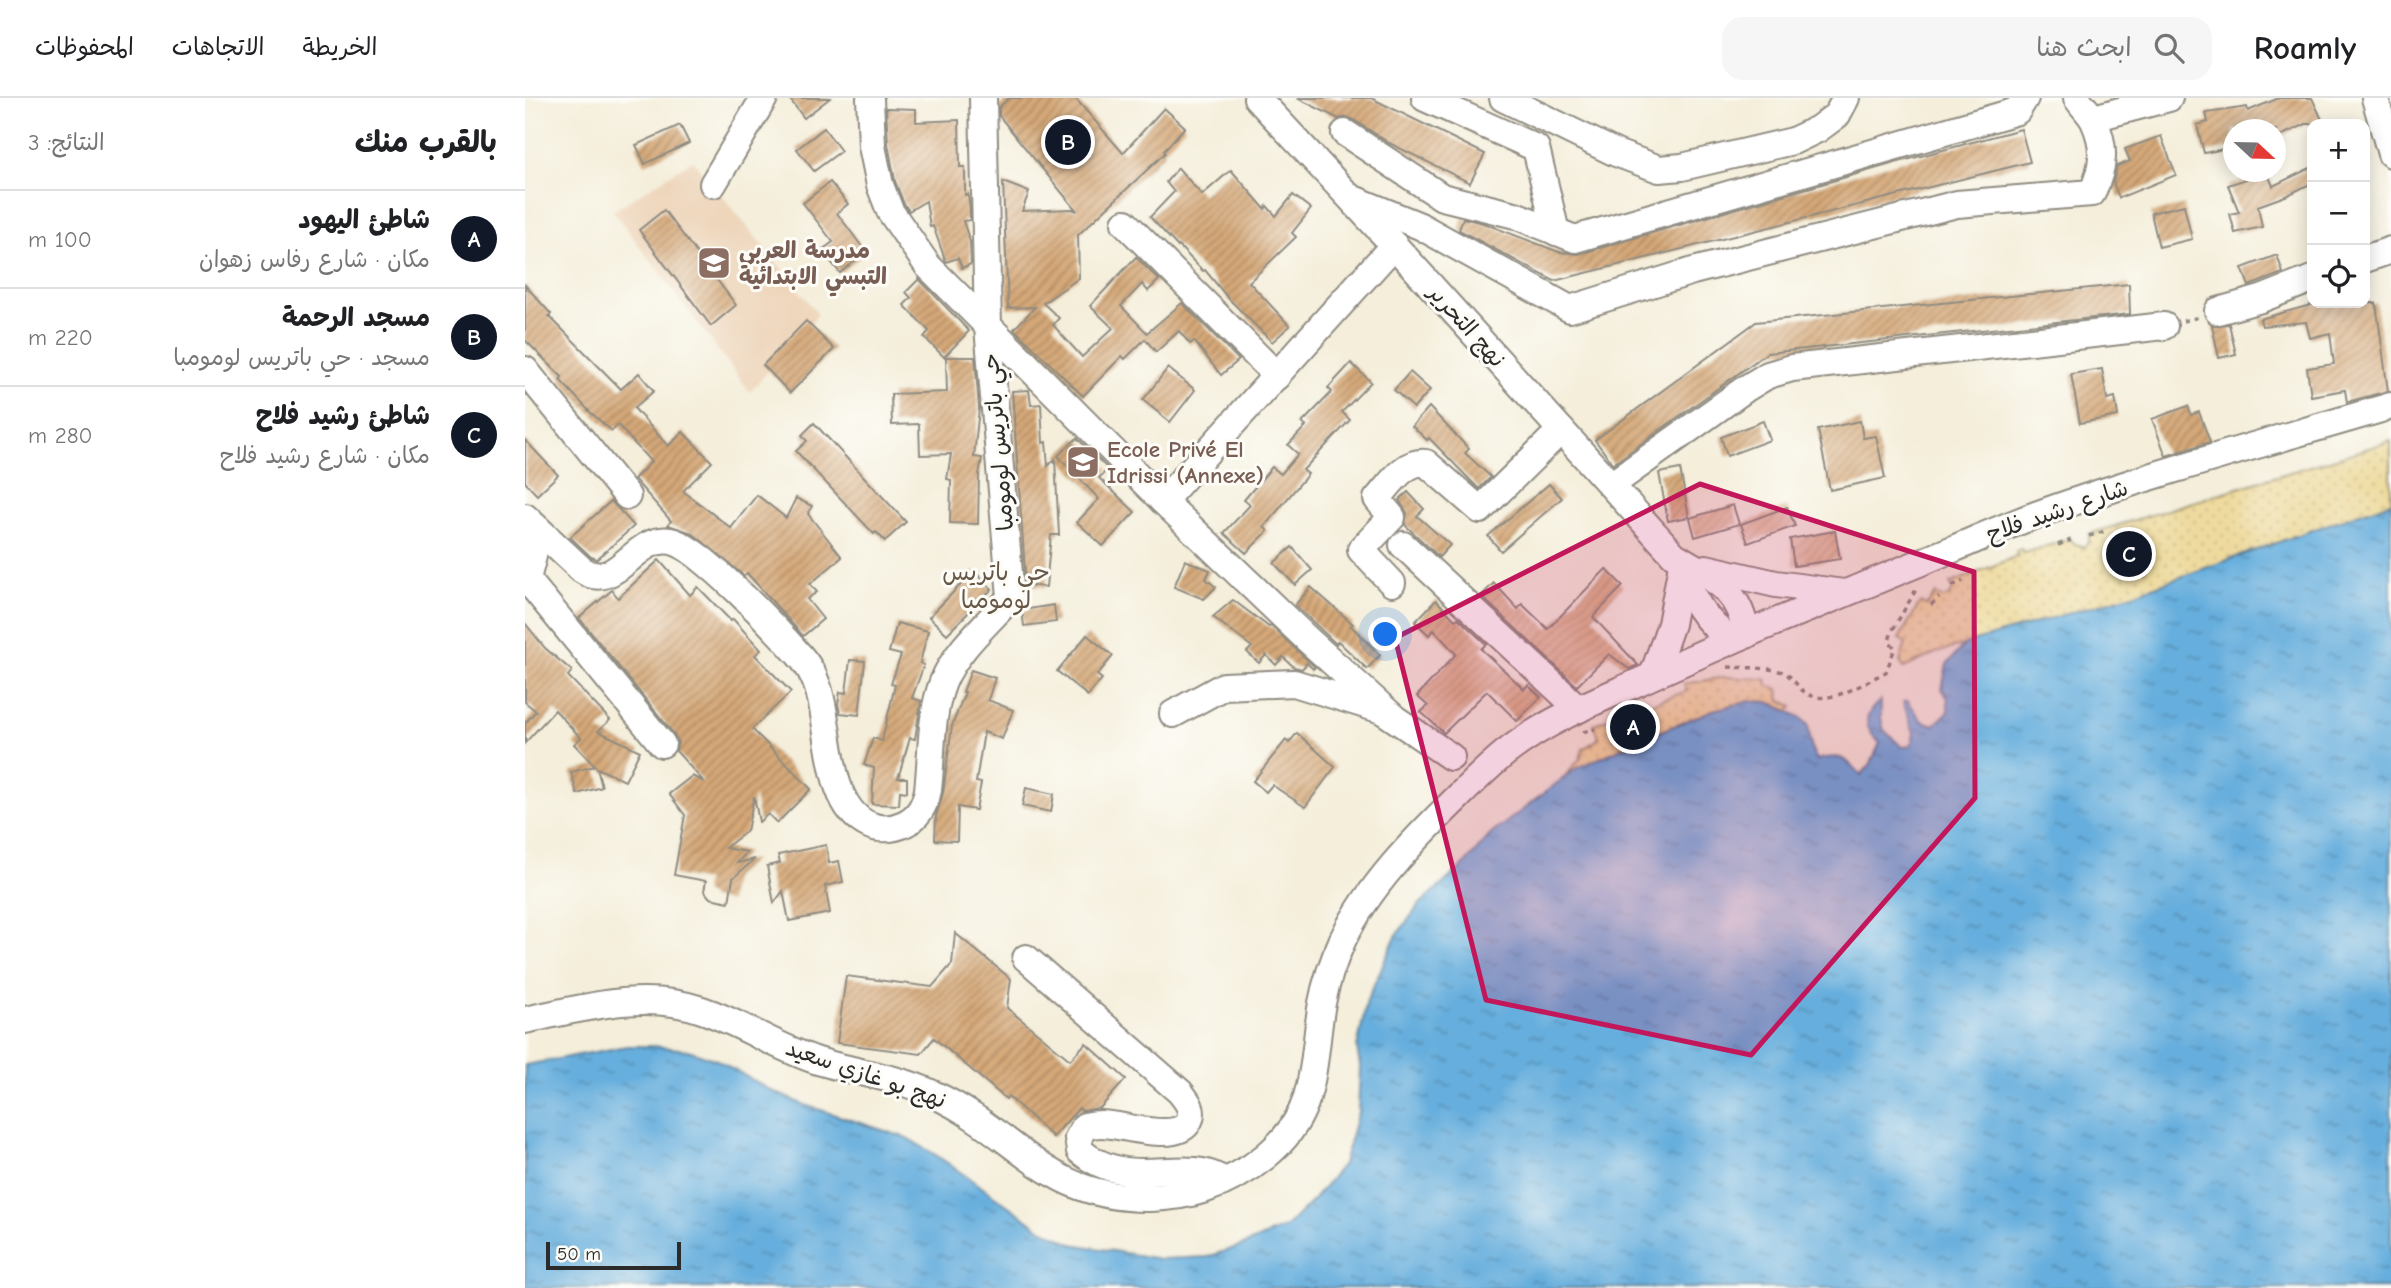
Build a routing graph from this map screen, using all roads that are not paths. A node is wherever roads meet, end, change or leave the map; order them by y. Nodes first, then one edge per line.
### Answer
1 (764, 98) edge
2 (870, 98) edge
3 (983, 98) edge
4 (1258, 98) edge
5 (1425, 98) edge
6 (1503, 98) edge
7 (1846, 98) edge
8 (2025, 98) edge
9 (2077, 98) edge
10 (2169, 98) edge
11 (2375, 98) edge
12 (2101, 116) dead end
13 (1345, 133) dead end
14 (2391, 154) edge
15 (713, 184) dead end
16 (1351, 198) junction
17 (1125, 223) dead end
18 (1556, 232) junction
19 (1394, 245) junction
20 (2391, 250) edge
21 (2370, 257) edge
22 (2307, 281) edge
23 (2218, 311) road end
24 (2164, 326) road end
25 (988, 327) junction
26 (525, 370) edge
27 (1277, 376) junction
28 (2391, 406) edge
29 (1561, 430) junction
30 (1611, 485) junction
31 (627, 496) dead end
32 (1163, 501) junction
33 (529, 522) edge
34 (1403, 545) dead end
35 (1680, 563) junction
36 (526, 578) edge
37 (1392, 583) dead end
38 (1845, 593) junction
39 (1739, 637) junction
40 (1653, 675) junction
41 (1579, 709) junction
42 (1173, 714) dead end
43 (1392, 716) junction
44 (663, 744) dead end
45 (1451, 757) dead end
46 (1026, 958) dead end
47 (525, 1020) edge
48 (1224, 1181) junction

1 - 15 street
2 - 25 street, حي باتريس لومومبا
3 - 25 street, حي باتريس لومومبا
4 - 16 street, نهج التحرير
5 - 18 street
6 - 7 street
8 - 18 street
9 - 16 street
10 - 12 street
11 - 14 street
13 - 18 street
16 - 19 street, نهج التحرير
17 - 27 street
19 - 27 street
19 - 29 street, نهج التحرير
20 - 21 street
22 - 23 street
24 - 30 street
25 - 32 street, حي باتريس لومومبا
25 - 33 street, حي باتريس لومومبا
26 - 31 street
27 - 32 street
28 - 38 street, شارع رشيد فلاح
29 - 30 street, نهج التحرير
29 - 37 street
30 - 35 street, نهج التحرير
32 - 43 street, حي باتريس لومومبا
33 - 36 street
34 - 41 street
35 - 38 street
35 - 39 street, نهج التحرير
35 - 40 street
36 - 44 street
38 - 39 street, شارع رشيد فلاح
39 - 40 street, شارع رشيد فلاح
40 - 41 street, شارع رشيد فلاح
41 - 48 street, نهج بو غازي سعيد
42 - 43 street, حي باتريس لومومبا
43 - 45 street, حي باتريس لومومبا
46 - 48 street
47 - 48 street, نهج بو غازي سعيد

